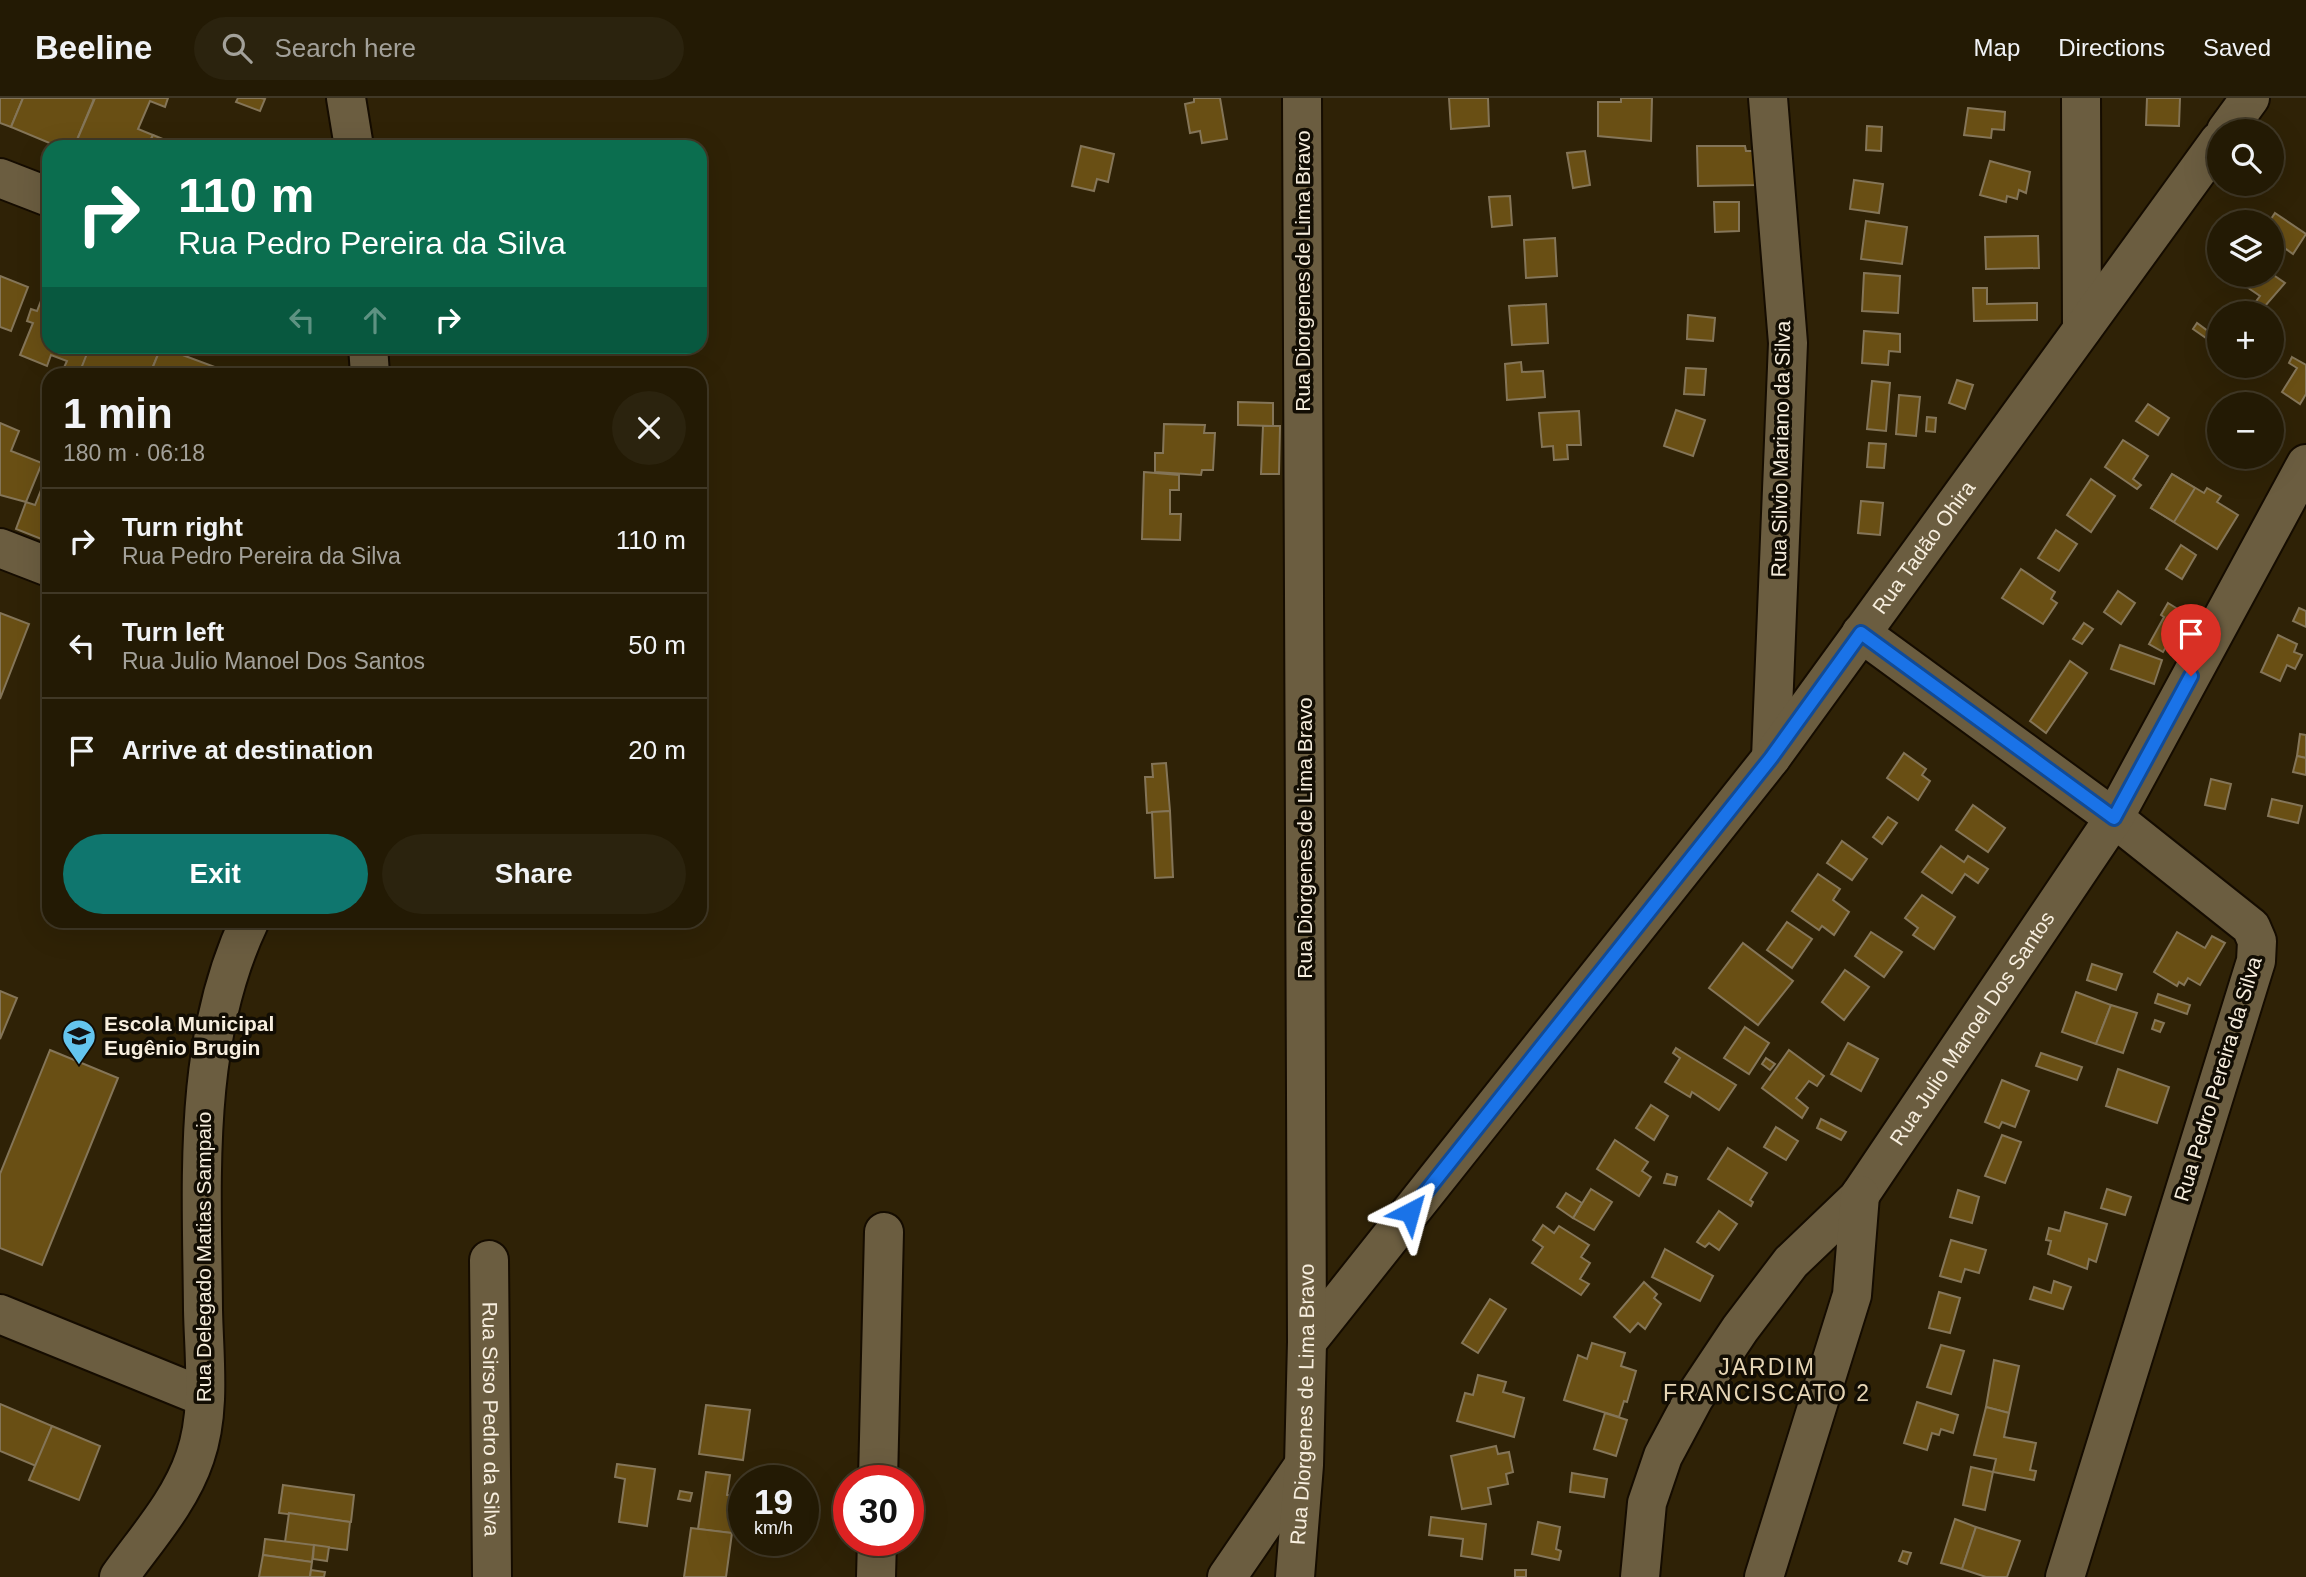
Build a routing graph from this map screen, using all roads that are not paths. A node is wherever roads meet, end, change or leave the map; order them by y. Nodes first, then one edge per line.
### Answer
1 (346, 98) edge
2 (1302, 98) edge
3 (1768, 98) edge
4 (2081, 98) edge
5 (2250, 98) edge
6 (2235, 119) edge
7 (353, 140) edge
8 (2207, 157) edge
9 (0, 178) edge
10 (42, 194) edge
11 (2082, 329) junction
12 (2306, 464) edge
13 (0, 548) edge
14 (42, 564) edge
15 (1861, 633) junction
16 (1771, 758) junction
17 (2114, 818) junction
18 (246, 928) edge
19 (1860, 1195) junction
20 (884, 1232) dead end
21 (489, 1260) dead end
22 (0, 1314) edge
23 (1307, 1342) junction
24 (204, 1397) junction
25 (878, 1465) edge
26 (1304, 1465) junction
27 (877, 1556) edge
28 (118, 1577) edge
29 (492, 1577) edge
30 (876, 1577) edge
31 (1227, 1577) edge
32 (1296, 1577) edge
33 (1640, 1577) edge
34 (1764, 1577) edge
35 (2066, 1577) edge

1 - 7 street
2 - 23 street, Rua Diorgenes de Lima Bravo
3 - 16 street, Rua Silvio Mariano da Silva
4 - 11 street
5 - 6 street
8 - 11 street, Rua Tadão Ohira
9 - 10 street
11 - 15 street, Rua Tadão Ohira
12 - 17 street, Rua Julio Manoel Dos Santos
13 - 14 street
15 - 16 street, Rua Tadão Ohira
15 - 17 street, Rua Pedro Pereira da Silva
16 - 23 street, Rua Tadão Ohira
17 - 19 street, Rua Julio Manoel Dos Santos
17 - 35 street, Rua Pedro Pereira da Silva
18 - 24 street, Rua Delegado Matias Sampaio
19 - 33 street, Rua Julio Manoel Dos Santos
19 - 34 street
20 - 25 street
21 - 29 street, Rua Sirso Pedro da Silva
22 - 24 street
23 - 26 street, Rua Diorgenes de Lima Bravo
24 - 28 street, Rua Delegado Matias Sampaio
26 - 31 street
26 - 32 street, Rua Diorgenes de Lima Bravo
27 - 30 street

